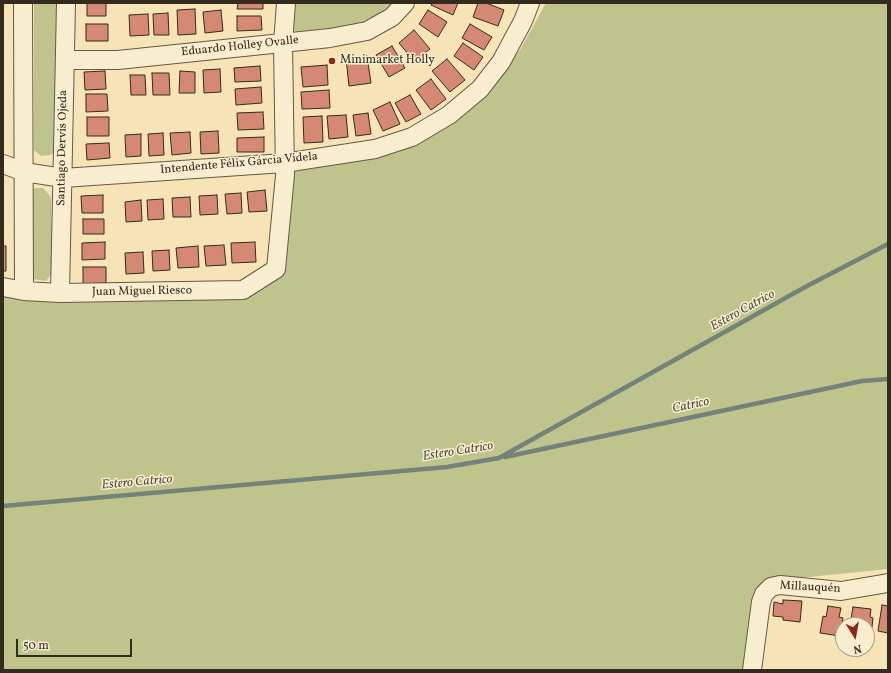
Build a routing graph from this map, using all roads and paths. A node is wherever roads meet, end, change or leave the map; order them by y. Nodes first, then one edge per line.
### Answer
1 (23, 3) edge
2 (66, 3) edge
3 (286, 3) edge
4 (405, 3) edge
5 (530, 3) edge
6 (282, 43) junction
7 (65, 60) junction
8 (284, 163) junction
9 (3, 164) edge
10 (24, 172) junction
11 (63, 178) junction
12 (3, 287) edge
13 (24, 291) junction
14 (60, 293) junction
15 (888, 583) edge
16 (752, 670) edge

1 - 10 street
2 - 7 street, Santiago Dervis Ojeda
3 - 6 street
4 - 6 street, Eduardo Holley Ovalle
5 - 8 street, Intendente Félix Gárcia Videla
6 - 7 street, Eduardo Holley Ovalle
6 - 8 street
7 - 11 street, Santiago Dervis Ojeda
8 - 11 street, Intendente Félix Gárcia Videla
8 - 14 street, Juan Miguel Riesco
9 - 10 street, Intendente Félix Gárcia Videla
10 - 11 street, Intendente Félix Gárcia Videla
10 - 13 street
11 - 14 street, Santiago Dervis Ojeda
12 - 13 street, Juan Miguel Riesco
13 - 14 street, Juan Miguel Riesco
15 - 16 street, Millauquén

